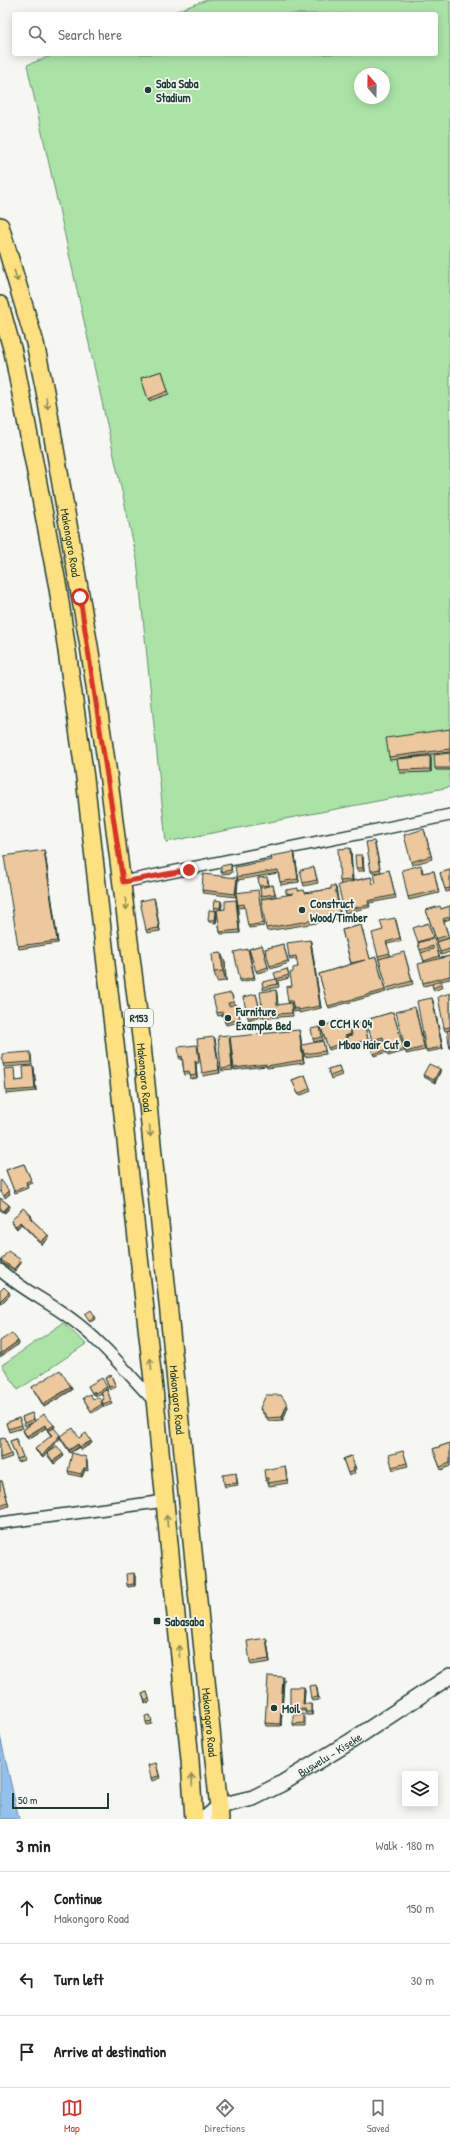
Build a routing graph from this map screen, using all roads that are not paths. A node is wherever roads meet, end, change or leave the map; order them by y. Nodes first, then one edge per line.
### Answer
1 (0, 226) edge
2 (0, 305) edge
3 (450, 816) edge
4 (123, 882) junction
5 (0, 1270) edge
6 (155, 1402) junction
7 (165, 1501) junction
8 (0, 1524) edge
9 (450, 1676) edge
10 (220, 1812) edge
11 (194, 1819) edge
12 (204, 1819) edge

1 -> 4 main road, Makongoro Road / R153
6 -> 2 main road, Makongoro Road / R153
3 - 4 street
4 -> 10 main road, Makongoro Road / R153
5 - 6 street
6 - 7 main road, Makongoro Road / R153
7 - 8 street
11 -> 7 main road, Makongoro Road / R153
9 - 10 main road, Buswelu - Kiseke
10 - 12 street, Buswelu - Kiseke

